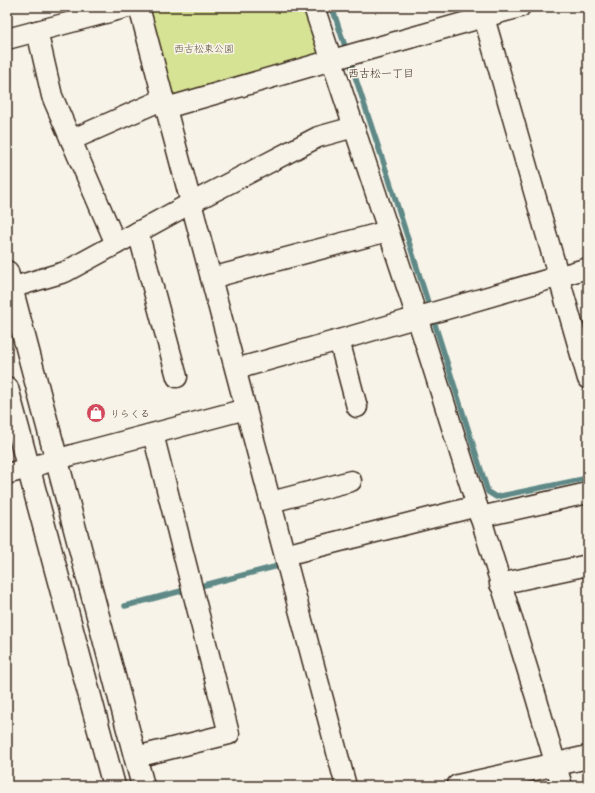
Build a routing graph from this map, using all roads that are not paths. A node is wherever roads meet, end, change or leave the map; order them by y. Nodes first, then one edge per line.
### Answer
1 (128, 7) edge
2 (139, 7) edge
3 (314, 7) edge
4 (520, 7) edge
5 (482, 12) edge
6 (37, 31) junction
7 (7, 39) edge
8 (342, 57) junction
9 (165, 104) junction
10 (354, 127) junction
11 (71, 140) junction
12 (191, 203) junction
13 (388, 231) junction
14 (138, 232) junction
15 (116, 244) junction
16 (588, 268) edge
17 (559, 276) junction
18 (211, 278) junction
19 (8, 283) edge
20 (425, 315) junction
21 (339, 340) junction
22 (236, 369) junction
23 (177, 377) dead end
24 (588, 379) edge
25 (7, 388) edge
26 (357, 407) dead end
27 (246, 409) junction
28 (153, 434) junction
29 (57, 460) junction
30 (28, 468) junction
31 (7, 474) edge
32 (351, 481) dead end
33 (588, 493) edge
34 (271, 502) junction
35 (479, 512) junction
36 (285, 554) junction
37 (588, 565) edge
38 (500, 584) junction
39 (136, 757) junction
40 (588, 757) edge
41 (556, 764) junction
42 (114, 786) edge
43 (143, 786) edge
44 (346, 786) edge
45 (458, 786) edge
46 (562, 786) edge

1 - 6 street
2 - 9 street
3 - 8 street
4 - 5 street
5 - 8 street
5 - 17 street
6 - 7 street
6 - 11 street
8 - 9 street
8 - 10 street
9 - 11 street
9 - 12 street
10 - 12 street
10 - 13 street
11 - 15 street
12 - 14 street
12 - 18 street
13 - 18 street
13 - 20 street
14 - 15 street
14 - 23 street
15 - 19 street
16 - 17 street
17 - 20 street
17 - 24 street
18 - 22 street
19 - 29 street
20 - 21 street
20 - 35 street
21 - 22 street
21 - 26 street
22 - 27 street
25 - 30 street
27 - 28 street
27 - 34 street
28 - 29 street
28 - 39 street
29 - 30 street
29 - 39 street
30 - 31 street
30 - 42 street
32 - 34 street
33 - 35 street
34 - 36 street
35 - 36 street
35 - 38 street
36 - 44 street
37 - 38 street
38 - 41 street
39 - 43 street
40 - 41 street
41 - 45 street
41 - 46 street

